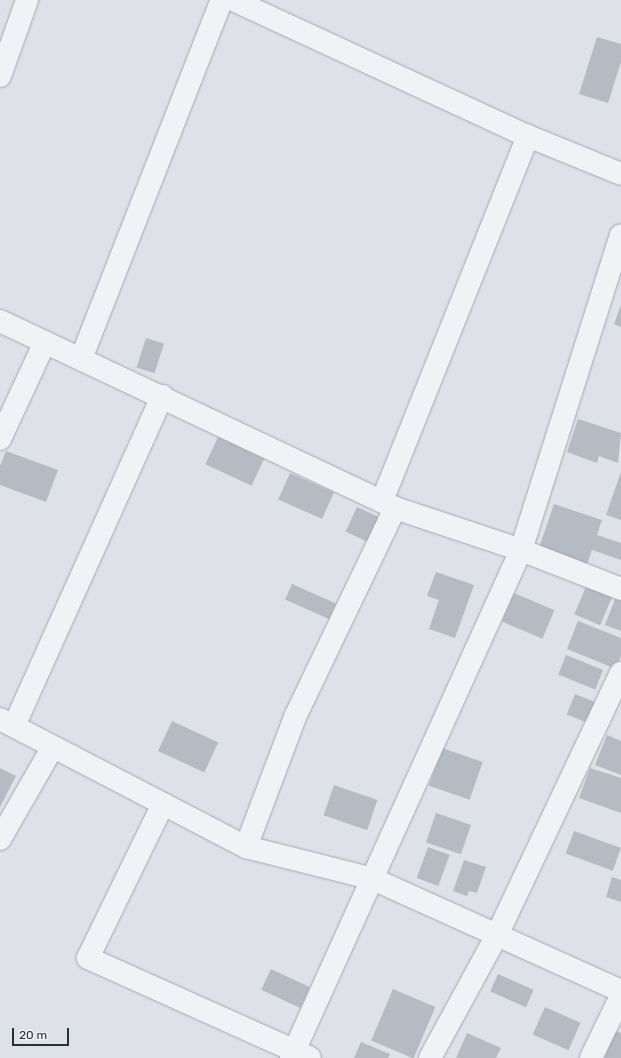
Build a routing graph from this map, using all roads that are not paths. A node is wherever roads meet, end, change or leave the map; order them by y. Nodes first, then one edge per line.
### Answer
1 (26, 0) edge
2 (222, 0) edge
3 (233, 0) edge
4 (0, 76) edge
5 (528, 136) junction
6 (621, 174) edge
7 (621, 235) edge
8 (0, 321) edge
9 (44, 342) junction
10 (81, 358) junction
11 (162, 396) junction
12 (0, 439) edge
13 (389, 504) junction
14 (521, 550) junction
15 (621, 589) edge
16 (621, 673) edge
17 (7, 723) edge
18 (53, 747) junction
19 (163, 804) junction
20 (0, 839) edge
21 (246, 847) junction
22 (373, 878) junction
23 (497, 935) junction
24 (621, 991) edge
25 (621, 996) edge
26 (299, 1056) edge
27 (430, 1058) edge
28 (591, 1058) edge

1 - 4 street
2 - 10 street
3 - 5 street
5 - 6 street
5 - 13 street
7 - 14 street
8 - 9 street
9 - 10 street
9 - 12 street
10 - 11 street
11 - 13 street
11 - 17 street
13 - 14 street
13 - 21 street
14 - 15 street
14 - 22 street
16 - 23 street
17 - 18 street
18 - 19 street
18 - 20 street
19 - 21 street
19 - 26 street
21 - 22 street
22 - 23 street
22 - 26 street
23 - 24 street
23 - 27 street
25 - 28 street

